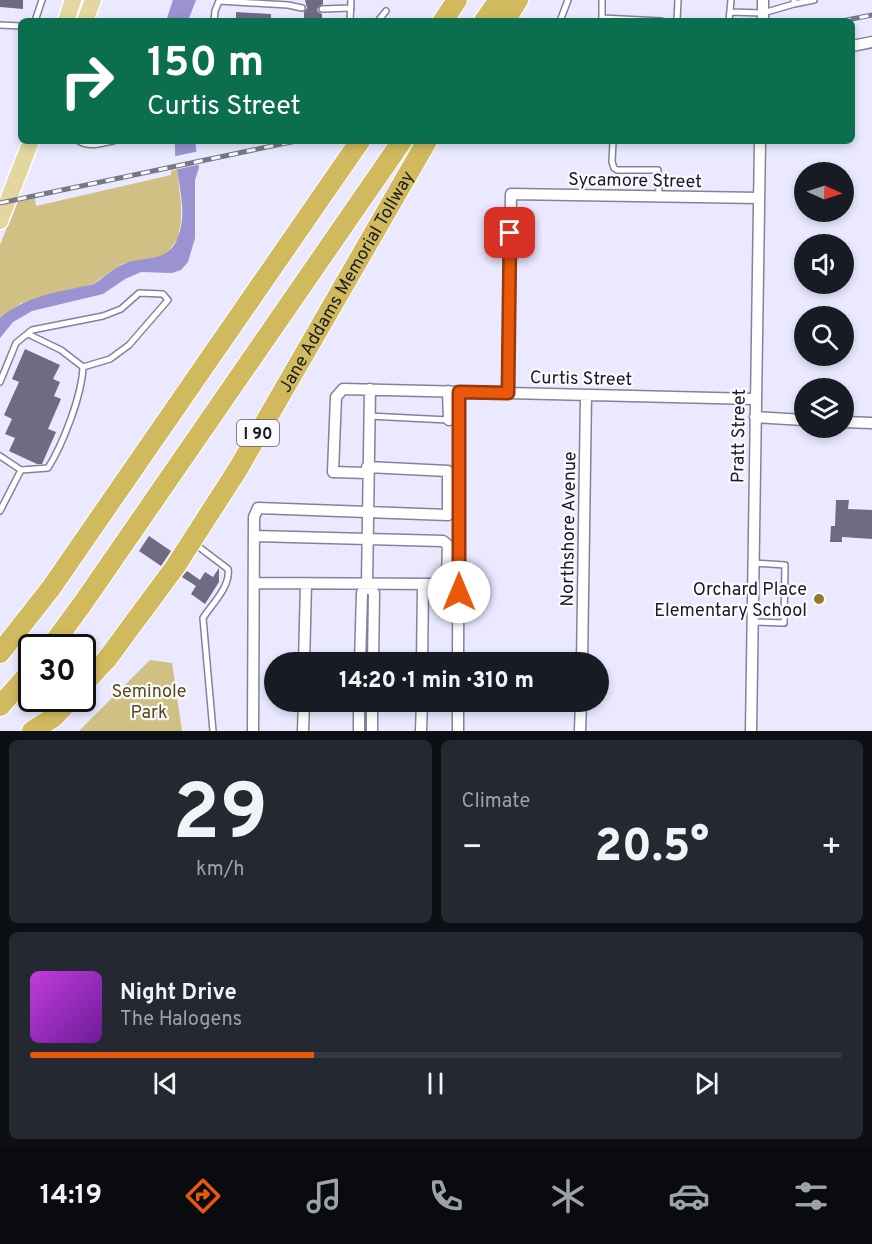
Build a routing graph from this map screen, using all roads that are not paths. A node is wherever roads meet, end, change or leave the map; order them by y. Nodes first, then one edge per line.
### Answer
1 (42, 0) edge
2 (73, 0) edge
3 (93, 0) edge
4 (351, 0) edge
5 (457, 0) edge
6 (499, 0) edge
7 (518, 0) edge
8 (568, 0) edge
9 (602, 0) edge
10 (678, 0) edge
11 (731, 0) edge
12 (763, 0) edge
13 (814, 0) edge
14 (794, 2) edge
15 (302, 8) dead end
16 (351, 8) junction
17 (322, 9) dead end
18 (386, 11) dead end
19 (730, 12) junction
20 (763, 17) edge
21 (36, 18) edge
22 (67, 18) edge
23 (86, 18) edge
24 (214, 18) edge
25 (350, 18) edge
26 (380, 18) edge
27 (445, 18) edge
28 (486, 18) edge
29 (507, 18) edge
30 (561, 18) edge
31 (602, 18) edge
32 (677, 18) edge
33 (729, 18) edge
34 (0, 24) edge
35 (18, 26) edge
36 (872, 42) edge
37 (855, 45) edge
38 (30, 144) edge
39 (358, 144) edge
40 (400, 144) edge
41 (425, 144) edge
42 (613, 144) edge
43 (760, 144) edge
44 (659, 197) junction
45 (759, 198) junction
46 (0, 221) edge
47 (28, 334) junction
48 (83, 367) junction
49 (0, 382) edge
50 (370, 389) junction
51 (454, 392) junction
52 (508, 393) junction
53 (586, 395) junction
54 (755, 399) junction
55 (369, 416) junction
56 (755, 417) junction
57 (794, 419) edge
58 (449, 420) joint
59 (854, 422) edge
60 (872, 423) edge
61 (0, 456) edge
62 (21, 470) junction
63 (367, 470) junction
64 (0, 511) edge
65 (366, 512) junction
66 (255, 536) junction
67 (366, 539) junction
68 (191, 541) junction
69 (753, 563) junction
70 (254, 583) junction
71 (306, 584) junction
72 (367, 585) junction
73 (423, 585) junction
74 (753, 622) junction
75 (60, 634) edge
76 (304, 652) edge
77 (360, 652) edge
78 (373, 652) edge
79 (422, 652) edge
80 (458, 652) edge
81 (582, 652) edge
82 (0, 653) edge
83 (96, 671) edge
84 (18, 686) edge
85 (0, 706) edge
86 (59, 712) edge
87 (304, 712) edge
88 (359, 712) edge
89 (372, 712) edge
90 (422, 712) edge
91 (458, 712) edge
92 (581, 712) edge
93 (48, 724) edge
94 (32, 731) edge
95 (213, 731) edge
96 (253, 731) edge
97 (303, 731) edge
98 (359, 731) edge
99 (372, 731) edge
100 (421, 731) edge
101 (458, 731) edge
102 (580, 731) edge
103 (752, 731) edge

1 - 21 lane
2 - 22 main road
3 - 23 main road
4 - 16 lane
5 - 27 highway
6 - 28 highway
7 - 29 highway
8 - 30 lane
9 - 31 lane
10 - 32 lane
11 - 19 lane
12 - 20 street
13 - 14 lane
14 - 20 lane
15 - 24 lane
16 - 17 lane
16 - 25 lane
18 - 26 lane
19 - 20 lane
19 - 33 lane
34 - 35 lane
36 - 37 street
38 - 46 main road
39 - 82 highway
40 - 75 highway, Jane Addams Memorial Tollway / I 90
41 - 68 highway, Jane Addams Memorial Tollway / I 90
42 - 44 lane
43 - 45 street, Pratt Street
44 - 45 street, Sycamore Street
44 - 52 street, Sycamore Street
45 - 54 street, Pratt Street
47 - 48 lane
47 - 48 lane
47 - 49 lane
48 - 62 lane
50 - 51 street, Curtis Street
50 - 55 street
50 - 63 street, Curtis Street
51 - 52 street, Curtis Street
51 - 58 street
51 - 80 street
52 - 53 street, Curtis Street
53 - 54 street, Curtis Street
53 - 81 street, Northshore Avenue
54 - 56 street, Pratt Street
55 - 58 lane
55 - 63 street
56 - 57 street
56 - 69 street, Pratt Street
59 - 60 street
61 - 62 lane
62 - 64 lane
63 - 65 street
63 - 65 street
65 - 66 street
65 - 67 street
66 - 67 street
66 - 70 street
67 - 72 street
67 - 73 street
68 - 83 highway, Jane Addams Memorial Tollway / I 90
68 - 95 lane
69 - 74 street, Pratt Street
69 - 74 lane
70 - 71 street
70 - 96 street
71 - 72 street
71 - 76 street
72 - 73 street
72 - 77 street
72 - 78 street
73 - 79 street
74 - 103 street, Pratt Street
84 - 85 highway
86 - 93 highway
87 - 97 street
88 - 98 street
89 - 99 street
90 - 100 street
91 - 101 street
92 - 102 street
93 - 94 highway

